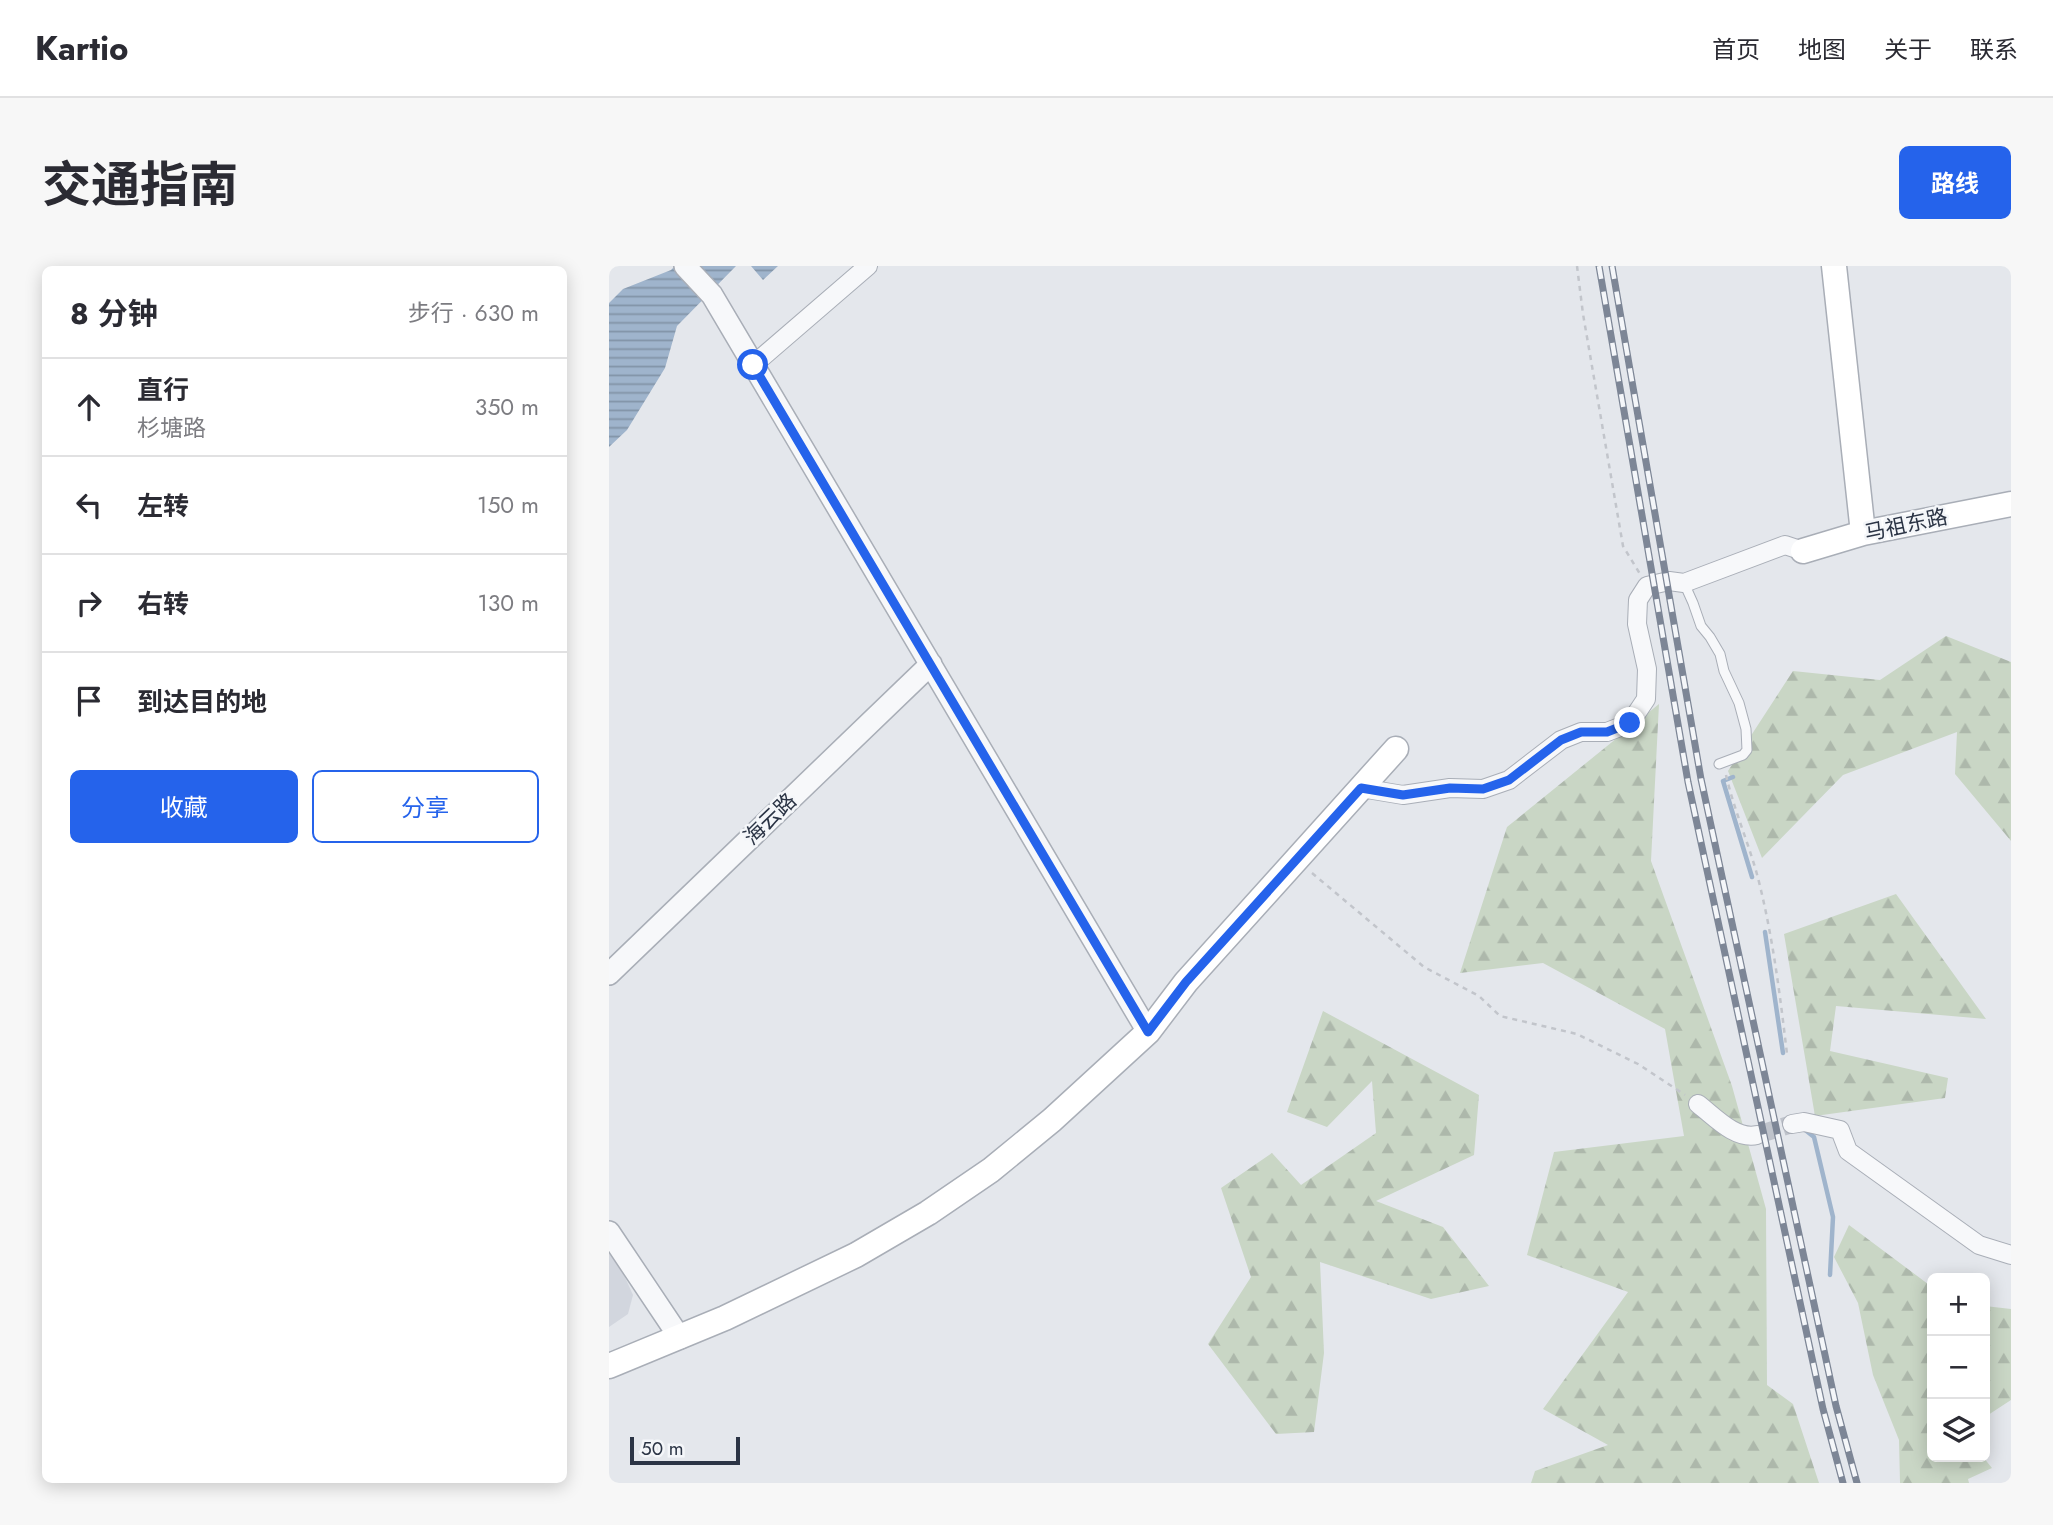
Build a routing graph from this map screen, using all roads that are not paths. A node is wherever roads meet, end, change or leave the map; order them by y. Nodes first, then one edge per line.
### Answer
1 (685, 266) edge
2 (867, 266) edge
3 (1834, 266) edge
4 (753, 365) junction
5 (2011, 504) edge
6 (1863, 533) junction
7 (1803, 551) joint
8 (1684, 583) junction
9 (931, 664) junction
10 (1396, 748) dead end
11 (1719, 764) dead end
12 (1361, 788) junction
13 (609, 974) edge
14 (1148, 1032) junction
15 (1698, 1104) road end
16 (1792, 1124) tunnel mouth
17 (1757, 1135) tunnel mouth
18 (609, 1232) edge
19 (2011, 1255) edge
20 (680, 1338) junction
21 (609, 1366) edge

1 - 4 street
2 - 4 street
3 - 6 main road
4 - 9 street
5 - 6 main road, 马祖东路
6 - 7 main road, 马祖东路
7 - 8 street
8 - 11 lane
8 - 12 street
9 - 13 street, 海云路
9 - 14 street
10 - 12 main road
12 - 14 main road
14 - 20 main road
15 - 17 street
16 - 19 street
18 - 20 street
20 - 21 main road

